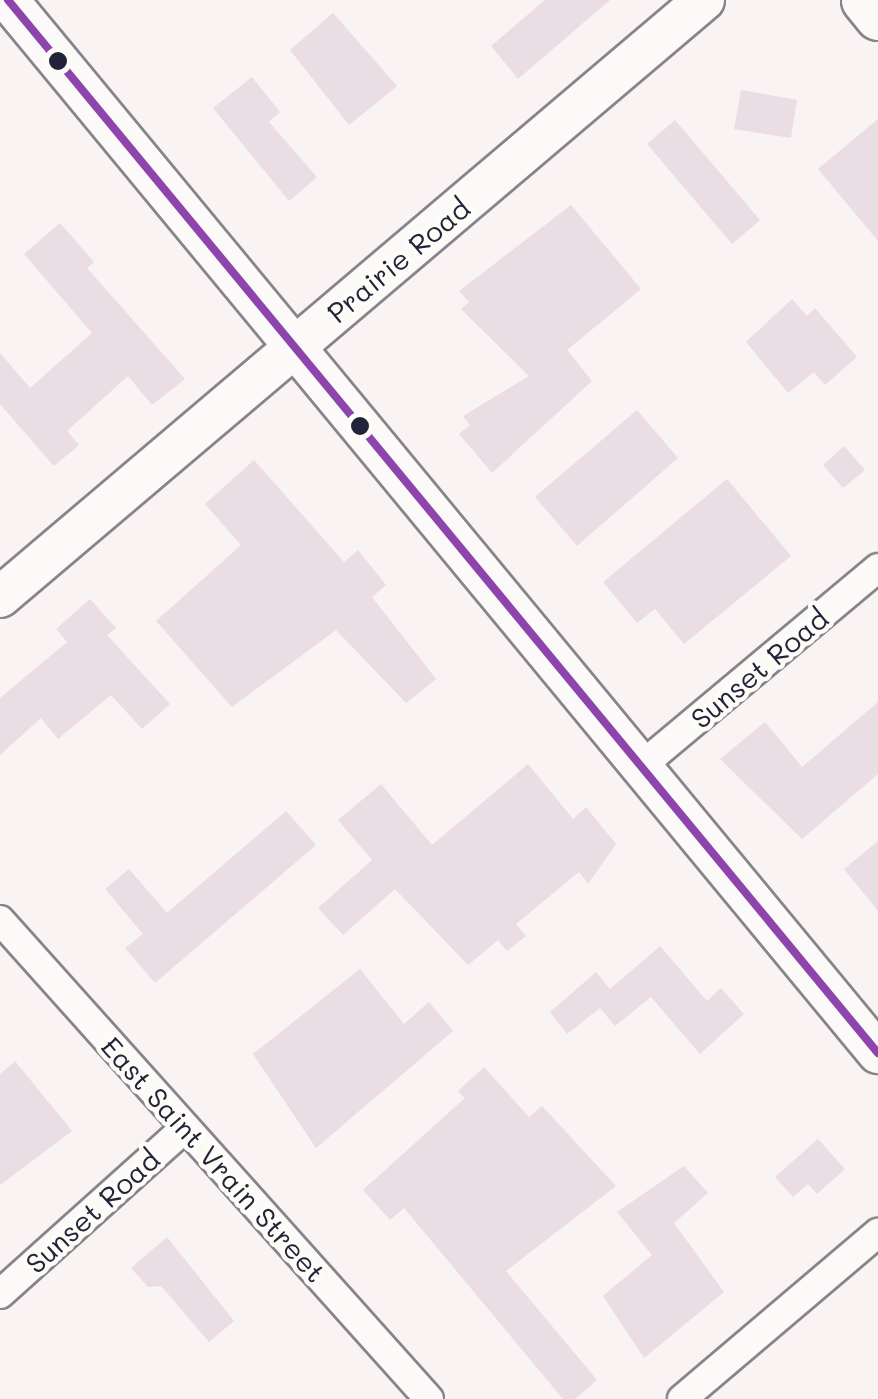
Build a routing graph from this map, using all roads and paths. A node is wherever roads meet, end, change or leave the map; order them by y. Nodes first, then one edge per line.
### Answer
1 (8, 0) edge
2 (704, 0) edge
3 (864, 0) edge
4 (878, 17) edge
5 (294, 348) junction
6 (878, 568) edge
7 (0, 597) edge
8 (640, 767) junction
9 (0, 920) edge
10 (878, 1053) edge
11 (185, 1128) junction
12 (878, 1233) edge
13 (0, 1294) edge
14 (429, 1399) edge
15 (682, 1399) edge

1 - 5 street
2 - 5 street, Prairie Road
3 - 4 main road
5 - 7 street, Prairie Road
5 - 8 street
6 - 8 street, Sunset Road
8 - 10 street
9 - 11 street, East Saint Vrain Street
11 - 13 street, Sunset Road
11 - 14 street, East Saint Vrain Street
12 - 15 street

